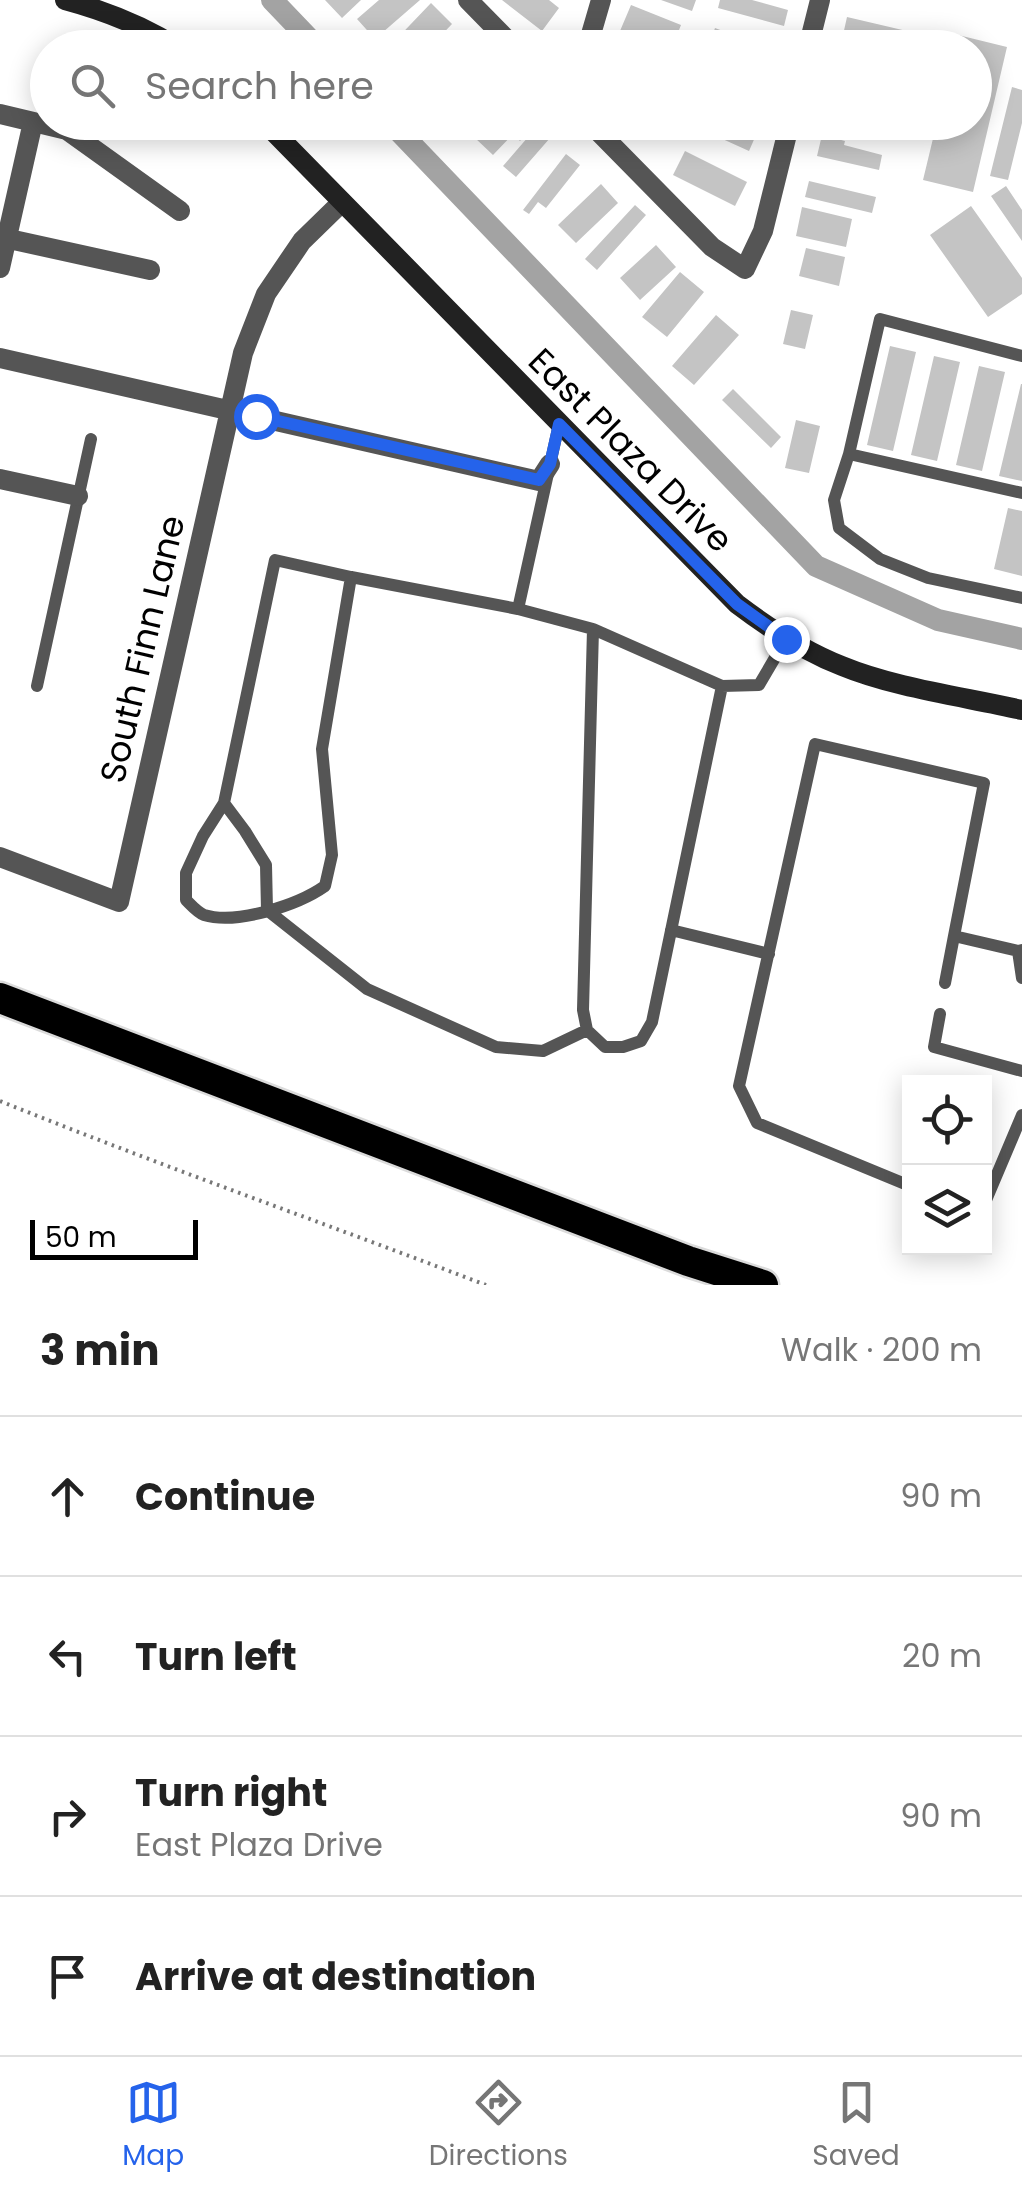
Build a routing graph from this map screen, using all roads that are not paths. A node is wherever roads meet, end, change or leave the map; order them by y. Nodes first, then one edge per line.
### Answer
1 (65, 0) edge
2 (468, 0) edge
3 (601, 0) edge
4 (820, 0) edge
5 (150, 30) edge
6 (497, 30) edge
7 (592, 30) edge
8 (812, 30) edge
9 (0, 114) edge
10 (30, 121) edge
11 (30, 134) edge
12 (81, 140) edge
13 (282, 140) edge
14 (607, 140) edge
15 (786, 140) edge
16 (342, 202) junction
17 (180, 211) dead end
18 (3, 238) edge
19 (0, 268) edge
20 (150, 270) dead end
21 (1022, 356) edge
22 (0, 358) edge
23 (230, 410) junction
24 (559, 424) junction
25 (91, 439) dead end
26 (848, 454) junction
27 (550, 464) junction
28 (0, 478) edge
29 (1022, 494) edge
30 (78, 496) junction
31 (351, 577) junction
32 (1022, 598) edge
33 (518, 610) junction
34 (593, 628) junction
35 (786, 639) junction
36 (37, 686) dead end
37 (722, 686) junction
38 (1022, 710) edge
39 (224, 803) junction
40 (0, 857) edge
41 (267, 910) junction
42 (671, 930) junction
43 (954, 936) junction
44 (1020, 950) edge
45 (769, 954) junction
46 (1022, 978) edge
47 (945, 982) dead end
48 (0, 998) edge
49 (940, 1014) dead end
50 (588, 1030) junction
51 (1022, 1071) edge
52 (1022, 1115) edge
53 (902, 1183) edge
54 (992, 1186) edge
55 (688, 1261) junction
56 (738, 1285) edge
57 (763, 1285) edge

1 - 5 street
2 - 6 street
3 - 7 street
4 - 8 street
9 - 10 street
11 - 18 street
12 - 17 street
13 - 16 street, East Plaza Drive
14 - 15 street
16 - 23 street, South Finn Lane
16 - 24 street, East Plaza Drive
18 - 19 street
18 - 20 street
21 - 26 lane
22 - 23 street
23 - 27 street
23 - 40 street, South Finn Lane
24 - 27 lane
24 - 35 street, East Plaza Drive
25 - 30 lane
26 - 29 lane
26 - 32 lane
27 - 33 lane
28 - 30 street
30 - 36 lane
31 - 33 lane
31 - 39 lane
31 - 41 lane
33 - 34 lane
34 - 37 lane
34 - 50 lane
35 - 37 lane
35 - 38 street, East Plaza Drive
37 - 42 lane
39 - 41 lane
39 - 41 lane
41 - 50 lane
42 - 45 lane
42 - 50 lane
43 - 44 lane
43 - 45 lane
43 - 47 lane
44 - 46 lane
45 - 53 lane
48 - 55 highway
49 - 51 lane
52 - 54 lane
55 - 56 highway
55 - 57 highway

